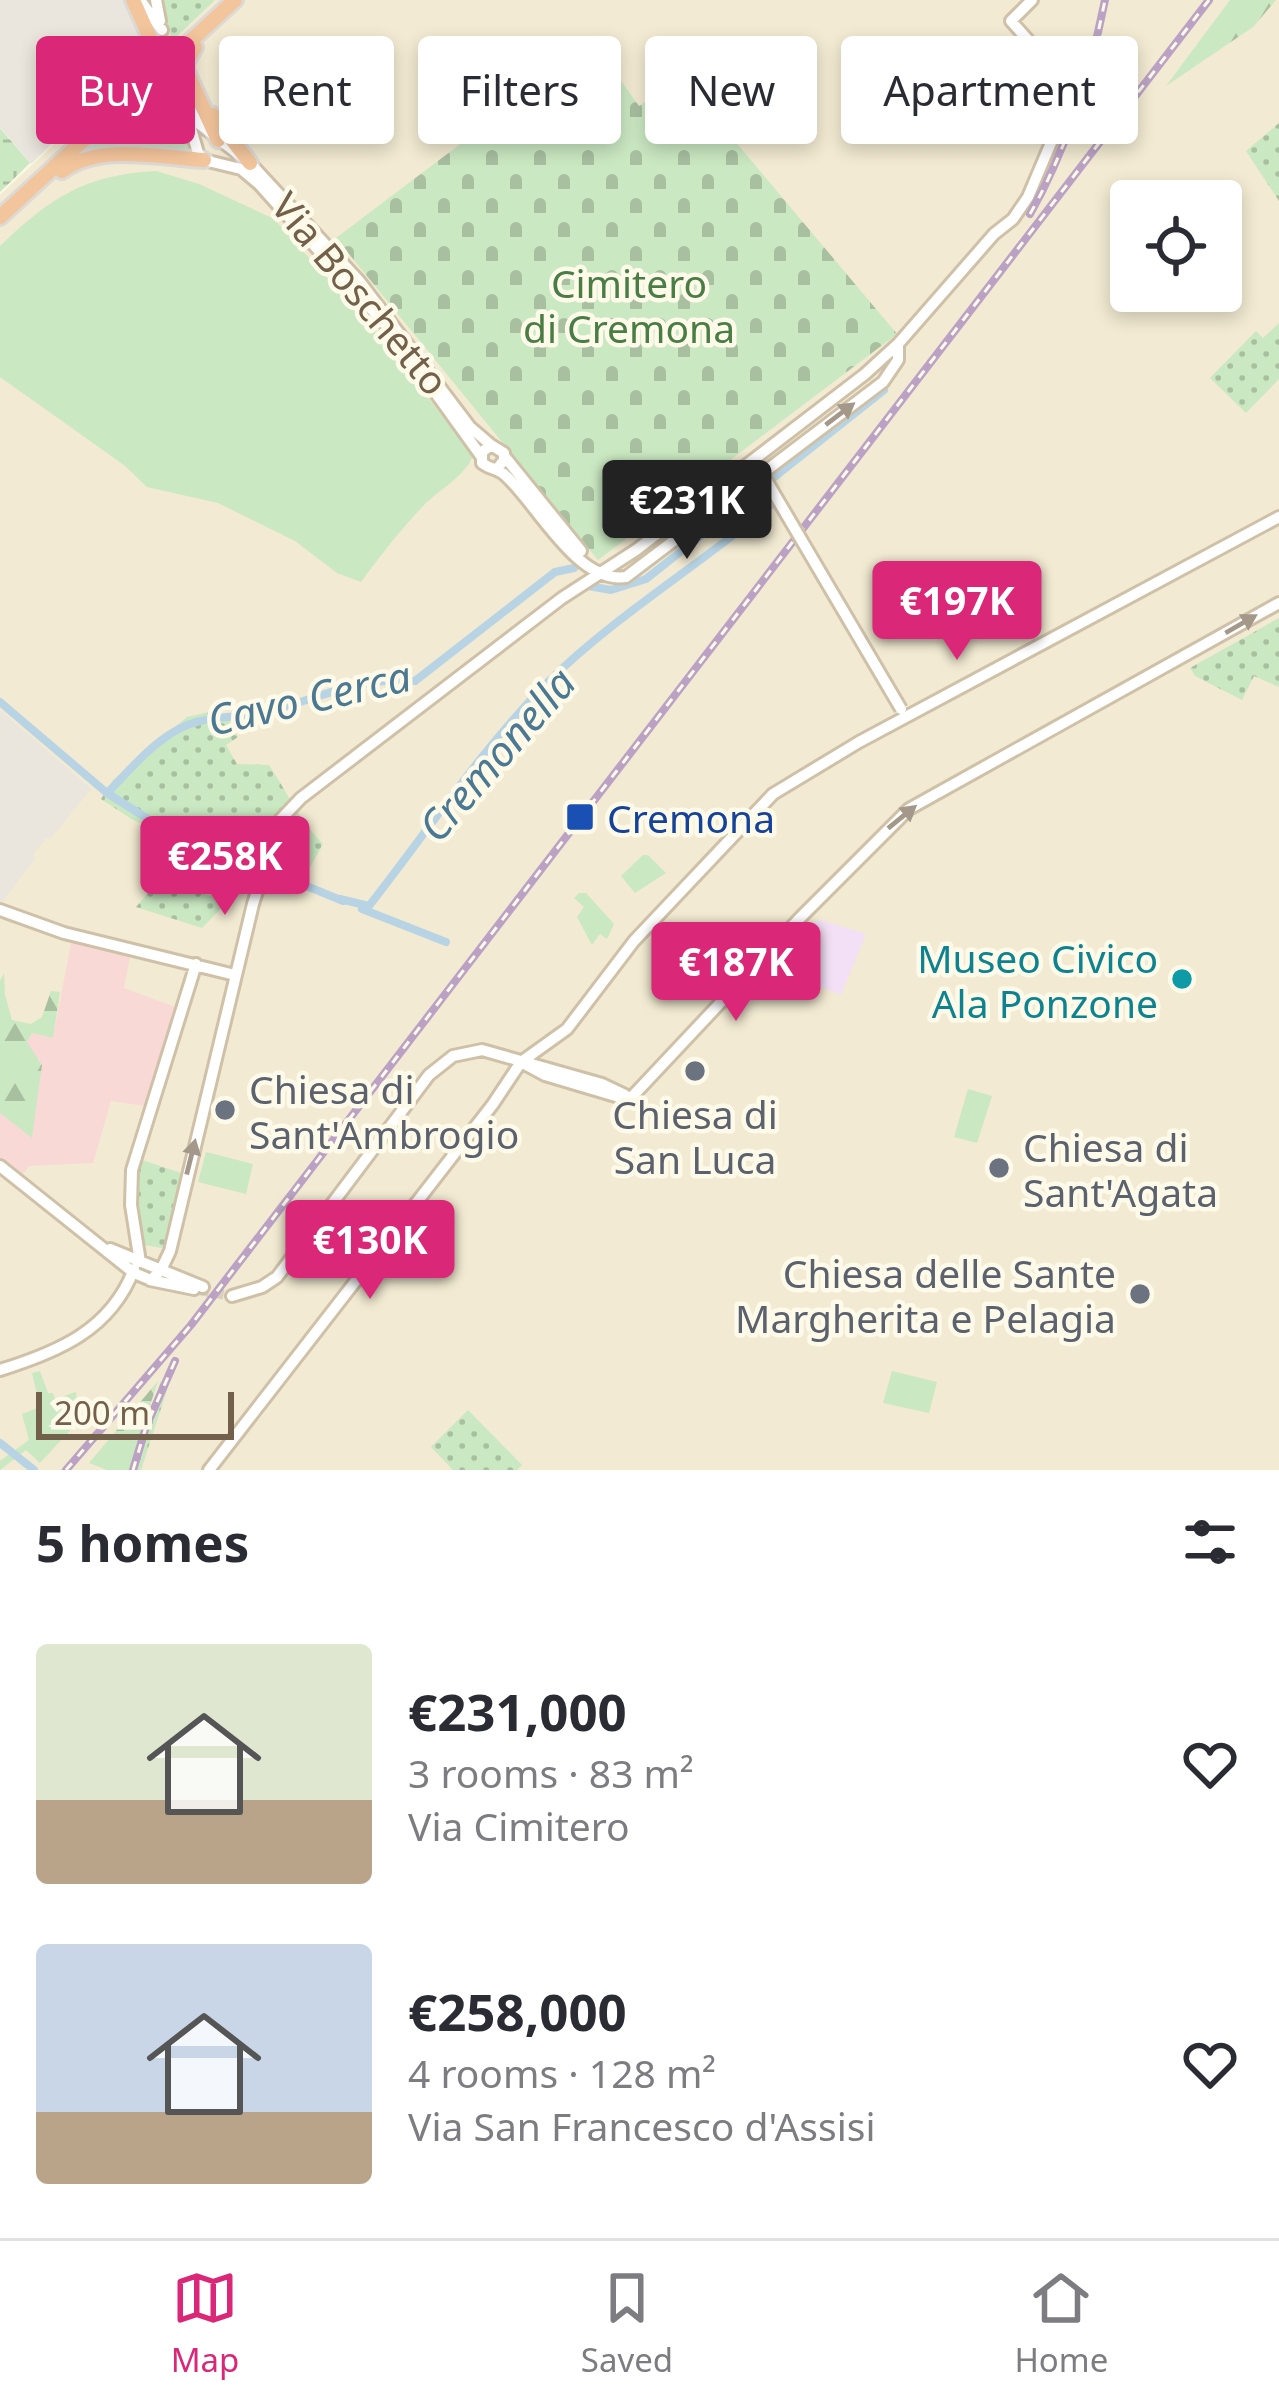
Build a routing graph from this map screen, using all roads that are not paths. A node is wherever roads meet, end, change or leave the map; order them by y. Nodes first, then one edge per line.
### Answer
1 (137, 0) edge
2 (156, 0) edge
3 (1032, 0) edge
4 (232, 2) edge
5 (150, 36) tunnel mouth
6 (192, 36) edge
7 (202, 103) junction
8 (218, 140) junction
9 (73, 144) edge
10 (204, 160) junction
11 (250, 163) junction
12 (3, 212) edge
13 (898, 344) junction
14 (491, 445) junction
15 (505, 457) junction
16 (487, 464) junction
17 (762, 473) junction
18 (1279, 517) edge
19 (598, 572) junction
20 (1279, 603) edge
21 (903, 713) junction
22 (0, 910) edge
23 (196, 964) junction
24 (235, 975) junction
25 (563, 1033) junction
26 (521, 1063) junction
27 (542, 1070) junction
28 (523, 1077) junction
29 (494, 1104) junction
30 (0, 1166) edge
31 (170, 1251) junction
32 (141, 1266) junction
33 (201, 1288) tunnel mouth
34 (122, 1291) junction
35 (232, 1295) tunnel mouth
36 (0, 1370) edge
37 (209, 1470) edge

1 - 2 street
1 - 5 highway
3 - 13 street
4 - 6 highway
4 - 7 highway
4 - 12 highway
7 - 8 highway
7 - 11 highway
8 - 10 street
8 - 10 street, Via Boschetto
8 - 11 street, Via Boschetto
9 - 12 highway
10 - 12 highway
10 - 16 street, Via Boschetto
11 - 14 street, Via Boschetto
17 -> 13 street
13 - 19 street
14 - 15 street, Via Boschetto
14 - 16 street
15 - 16 street
15 - 19 street, Via Boschetto
16 - 19 street, Via Boschetto
17 - 19 street
17 - 21 street, bridge
18 - 21 street
19 - 24 street
27 -> 20 street
21 - 25 street
22 - 23 street
23 - 24 street
23 - 32 street
31 -> 24 street
25 - 26 street
25 - 27 street
26 - 27 street
26 - 28 street
26 - 29 street
26 - 35 street
27 - 28 street
28 - 29 street
29 - 37 street
30 - 32 street
31 - 32 street
31 - 32 street
32 - 33 street
32 - 34 street
32 - 34 street
34 - 36 street

